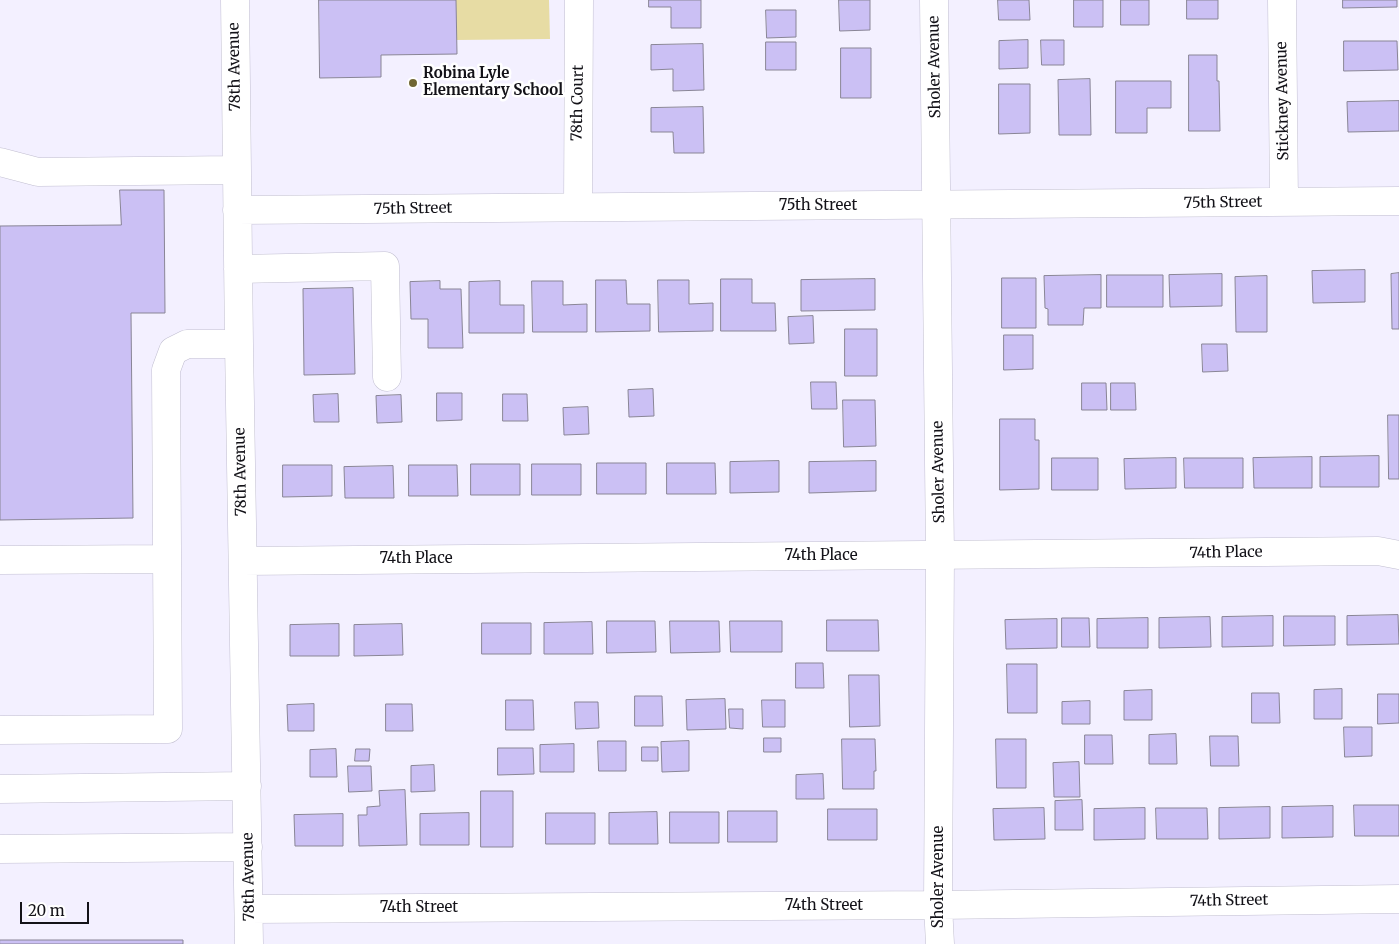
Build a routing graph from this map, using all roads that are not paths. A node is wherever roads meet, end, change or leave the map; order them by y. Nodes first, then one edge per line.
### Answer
1 (234, 0) edge
2 (579, 0) edge
3 (934, 0) edge
4 (1282, 0) edge
5 (0, 162) edge
6 (236, 170) junction
7 (1284, 202) junction
8 (1399, 202) edge
9 (937, 206) junction
10 (578, 207) junction
11 (237, 210) junction
12 (238, 269) junction
13 (239, 344) junction
14 (387, 377) dead end
15 (940, 555) junction
16 (1399, 556) edge
17 (168, 559) junction
18 (0, 560) edge
19 (242, 561) junction
20 (0, 730) edge
21 (248, 786) junction
22 (0, 789) edge
23 (248, 847) junction
24 (0, 849) edge
25 (1399, 899) edge
26 (938, 905) junction
27 (249, 909) junction
28 (249, 944) edge
29 (940, 944) edge

1 - 6 street, 78th Avenue
2 - 10 street, 78th Court
3 - 9 street, Sholer Avenue
4 - 7 street, Stickney Avenue
5 - 6 street
6 - 11 street, 78th Avenue
7 - 8 street, 75th Street
7 - 9 street, 75th Street
9 - 10 street, 75th Street
9 - 15 street, Sholer Avenue
10 - 11 street, 75th Street
11 - 12 street, 78th Avenue
12 - 13 street, 78th Avenue
12 - 14 street
13 - 17 street
13 - 19 street, 78th Avenue
15 - 16 street, 74th Place
15 - 19 street, 74th Place
15 - 26 street, Sholer Avenue
17 - 18 street
17 - 20 street
19 - 21 street, 78th Avenue
21 - 22 street
21 - 23 street, 78th Avenue
23 - 24 street
23 - 27 street, 78th Avenue
25 - 26 street, 74th Street
26 - 27 street, 74th Street
26 - 29 street, Sholer Avenue
27 - 28 street, 78th Avenue

